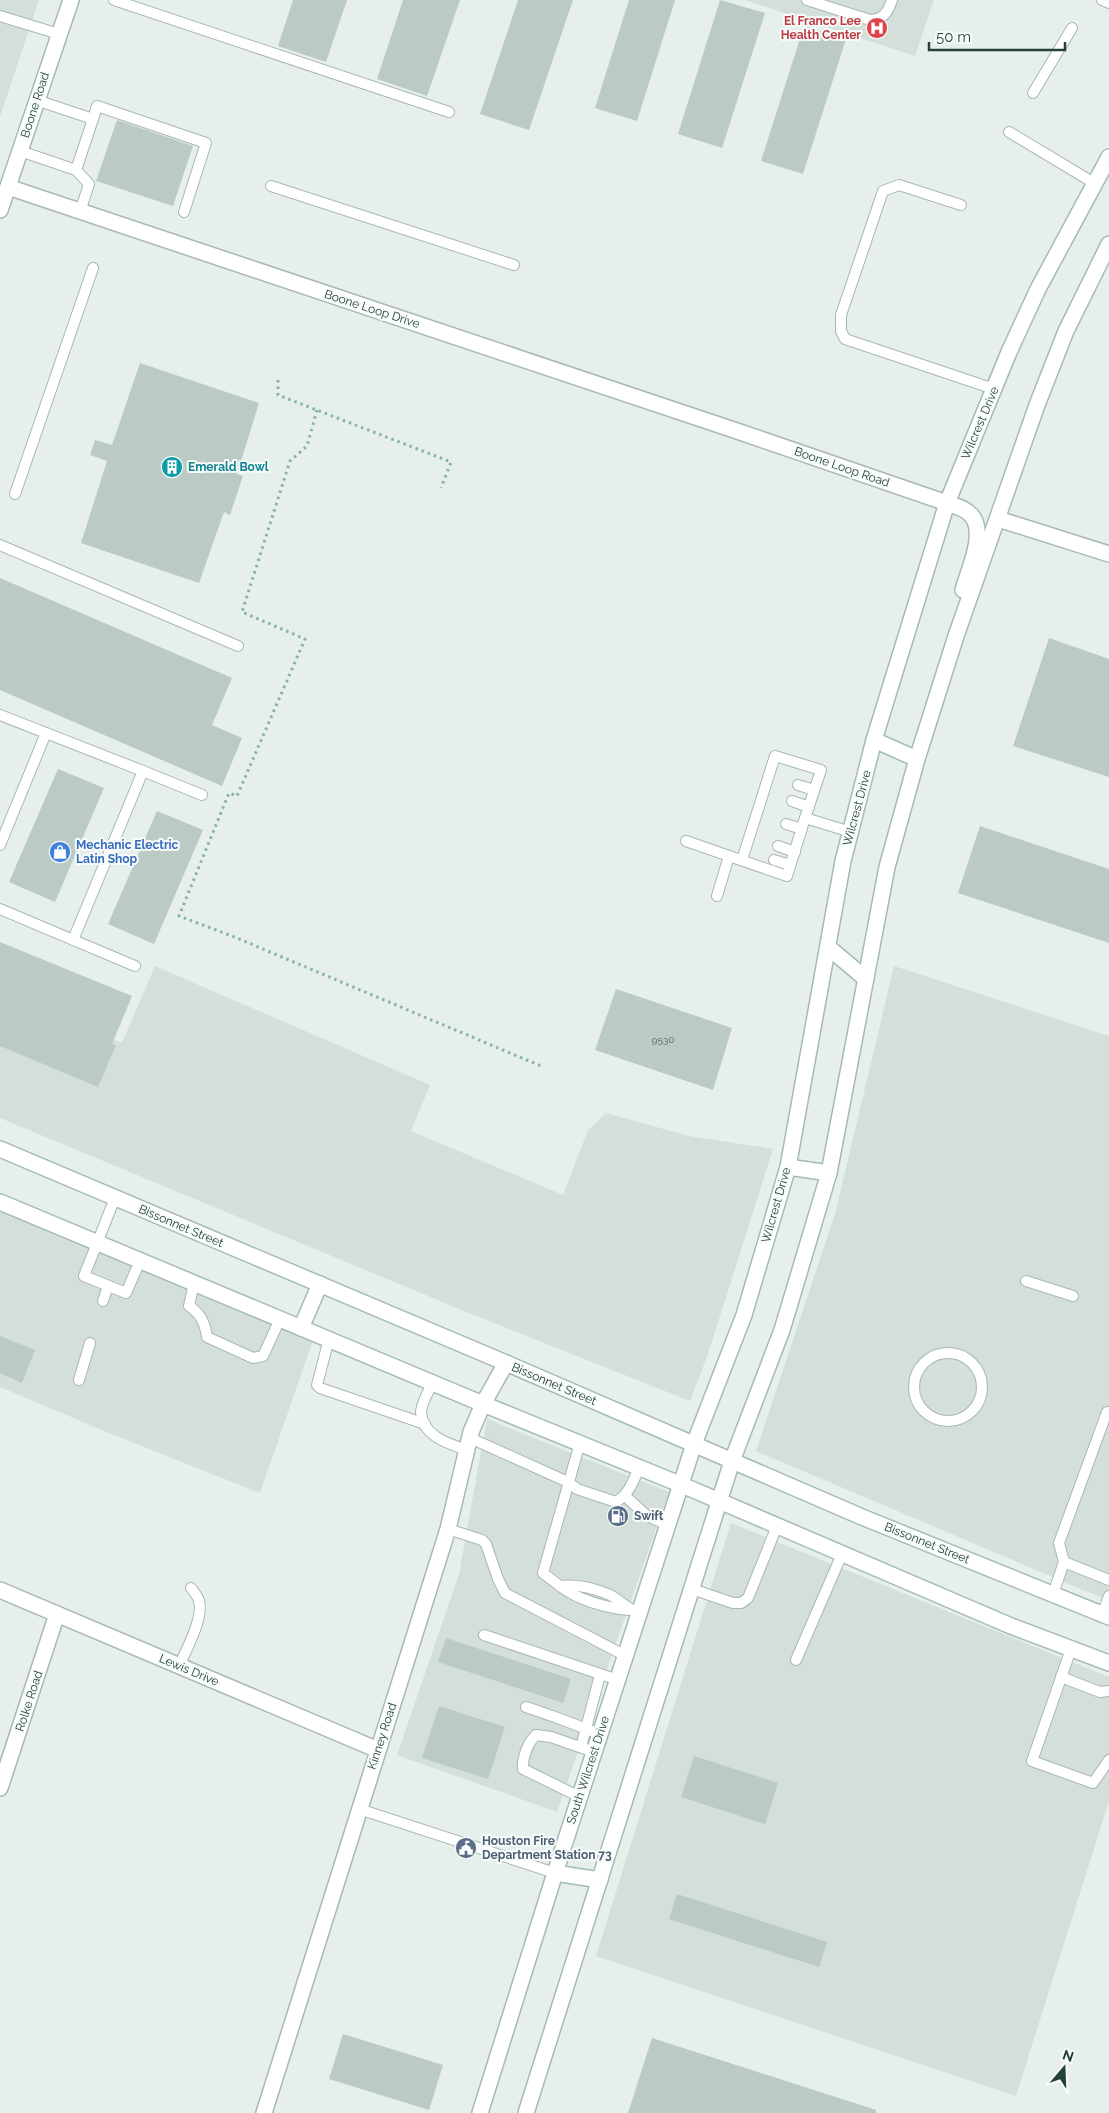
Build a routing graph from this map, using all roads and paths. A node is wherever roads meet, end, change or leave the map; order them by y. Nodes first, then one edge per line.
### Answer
1 (71, 0) edge
2 (114, 0) edge
3 (807, 0) edge
4 (892, 0) edge
5 (1102, 0) edge
6 (1109, 3) edge
7 (0, 16) edge
8 (1072, 28) dead end
9 (59, 34) junction
10 (1032, 94) dead end
11 (36, 100) junction
12 (449, 112) dead end
13 (93, 119) junction
14 (1009, 132) dead end
15 (20, 151) junction
16 (1109, 157) edge
17 (76, 170) junction
18 (1094, 183) junction
19 (271, 186) dead end
20 (8, 188) junction
21 (961, 205) dead end
22 (0, 210) edge
23 (80, 212) junction
24 (184, 212) dead end
25 (1109, 244) edge
26 (514, 266) dead end
27 (93, 268) dead end
28 (278, 380) dead end
29 (994, 389) junction
30 (317, 410) junction
31 (737, 431) joint
32 (441, 488) dead end
33 (15, 494) dead end
34 (946, 503) junction
35 (998, 519) junction
36 (0, 545) edge
37 (1109, 554) edge
38 (956, 636) junction
39 (238, 646) dead end
40 (0, 715) edge
41 (46, 733) junction
42 (874, 740) junction
43 (917, 759) junction
44 (144, 771) junction
45 (769, 775) junction
46 (780, 779) dead end
47 (798, 785) dead end
48 (814, 790) junction
49 (202, 795) dead end
50 (792, 801) dead end
51 (809, 807) junction
52 (756, 814) junction
53 (767, 818) dead end
54 (805, 818) junction
55 (786, 824) dead end
56 (802, 829) junction
57 (851, 832) junction
58 (686, 841) dead end
59 (0, 845) edge
60 (778, 846) dead end
61 (795, 852) junction
62 (755, 854) dead end
63 (743, 855) junction
64 (729, 856) junction
65 (774, 860) dead end
66 (790, 865) junction
67 (717, 896) dead end
68 (0, 909) edge
69 (73, 940) junction
70 (828, 947) junction
71 (135, 966) dead end
72 (866, 979) junction
73 (541, 1066) dead end
74 (0, 1149) edge
75 (788, 1167) junction
76 (830, 1173) junction
77 (115, 1198) junction
78 (0, 1202) edge
79 (96, 1242) junction
80 (140, 1260) junction
81 (1026, 1281) dead end
82 (194, 1283) junction
83 (320, 1284) junction
84 (108, 1286) junction
85 (1073, 1296) dead end
86 (103, 1301) dead end
87 (280, 1319) junction
88 (301, 1328) junction
89 (329, 1339) junction
90 (90, 1343) dead end
91 (506, 1363) junction
92 (79, 1380) dead end
93 (432, 1382) junction
94 (483, 1404) junction
95 (1109, 1413) edge
96 (964, 1418) joint
97 (425, 1424) junction
98 (468, 1444) junction
99 (580, 1444) junction
100 (694, 1444) junction
101 (732, 1461) junction
102 (640, 1468) junction
103 (568, 1482) junction
104 (682, 1485) junction
105 (625, 1496) junction
106 (719, 1502) junction
107 (669, 1526) junction
108 (777, 1526) junction
109 (448, 1529) junction
110 (842, 1554) junction
111 (1064, 1562) junction
112 (1109, 1580) edge
113 (191, 1588) dead end
114 (692, 1589) junction
115 (0, 1590) edge
116 (1053, 1594) junction
117 (1109, 1596) edge
118 (634, 1611) junction
119 (57, 1614) junction
120 (1106, 1616) edge
121 (484, 1635) dead end
122 (1071, 1649) junction
123 (626, 1656) junction
124 (796, 1660) dead end
125 (1109, 1663) edge
126 (179, 1666) junction
127 (600, 1675) junction
128 (1061, 1677) junction
129 (618, 1680) junction
130 (1109, 1691) edge
131 (526, 1707) dead end
132 (585, 1728) junction
133 (600, 1734) junction
134 (587, 1749) junction
135 (378, 1750) junction
136 (1109, 1760) edge
137 (0, 1788) edge
138 (580, 1797) junction
139 (359, 1809) junction
140 (555, 1873) junction
141 (600, 1880) junction
142 (264, 2113) edge
143 (480, 2113) edge
144 (526, 2113) edge

1 - 9 main road, Boone Road
2 - 12 lane
3 - 4 lane
5 - 6 lane
7 - 9 lane
8 - 10 lane
9 - 11 main road, Boone Road
11 - 13 lane
11 - 15 main road, Boone Road
13 - 17 lane
13 - 24 lane
14 - 18 lane
15 - 17 lane
15 - 20 main road, Boone Road
16 - 18 main road, Wilcrest Drive
17 - 23 lane
18 - 29 main road, Wilcrest Drive
19 - 26 lane
20 - 22 main road, Boone Road
20 - 23 main road, Boone Loop Drive
21 - 29 lane
23 - 31 main road, Boone Loop Drive
25 - 35 main road
27 - 33 lane
28 - 30 path
29 - 34 main road, Wilcrest Drive
30 - 32 path
30 - 73 path
31 - 34 main road, Boone Loop Road
34 - 38 main road, Boone Loop Road
34 - 42 main road, Wilcrest Drive
35 - 37 main road
35 - 38 main road
36 - 39 lane
38 - 43 main road
40 - 41 lane
41 - 44 lane
41 - 59 lane
42 - 43 main road
42 - 57 main road, Wilcrest Drive
43 - 72 main road
44 - 49 lane
44 - 69 lane
45 - 46 lane
45 - 48 lane
45 - 52 lane
47 - 48 lane
48 - 51 lane
50 - 51 lane
51 - 54 lane
52 - 53 lane
52 - 63 lane
54 - 56 lane
54 - 57 lane
55 - 56 lane
56 - 61 lane
57 - 70 main road, Wilcrest Drive
58 - 64 lane
60 - 61 lane
61 - 66 lane
62 - 63 lane
63 - 64 lane
63 - 66 lane
64 - 67 lane
65 - 66 lane
68 - 69 lane
69 - 71 lane
70 - 72 main road
70 - 75 main road, Wilcrest Drive
72 - 76 main road
74 - 77 main road, Bissonnet Street
75 - 76 main road
75 - 100 main road, Wilcrest Drive
76 - 101 main road
77 - 79 lane
77 - 83 main road, Bissonnet Street
78 - 79 main road
79 - 80 main road
79 - 84 lane
80 - 82 main road
80 - 84 lane
81 - 85 lane
82 - 87 main road
82 - 87 lane
83 - 88 main road
83 - 91 main road, Bissonnet Street
84 - 86 lane
87 - 88 main road
88 - 89 main road
89 - 93 main road
89 - 97 lane
90 - 92 lane
91 - 94 main road, Kinney Road
91 - 100 main road, Bissonnet Street
93 - 94 main road
93 - 97 lane
94 - 98 main road, Kinney Road
94 - 99 main road
95 - 111 lane
96 - 96 lane
97 - 98 lane
98 - 103 lane
98 - 109 main road, Kinney Road
99 - 102 main road
99 - 103 lane
100 - 101 main road, Bissonnet Street
100 - 104 main road, Wilcrest Drive
101 - 106 main road
101 - 116 main road, Bissonnet Street
102 - 104 main road
102 - 105 lane
103 - 105 lane
103 - 118 lane
104 - 106 main road
104 - 107 main road, South Wilcrest Drive
105 - 107 lane
106 - 108 main road
106 - 114 main road
107 - 118 main road, South Wilcrest Drive
108 - 110 main road
108 - 114 lane
109 - 123 lane
109 - 135 main road, Kinney Road
110 - 122 main road
110 - 124 lane
111 - 112 lane
111 - 116 lane
113 - 126 lane
114 - 141 main road
115 - 119 main road, Lewis Drive
116 - 120 main road, Bissonnet Street
117 - 120 lane
118 - 123 main road, South Wilcrest Drive
119 - 126 main road, Lewis Drive
119 - 137 main road, Rolke Road
121 - 127 lane
122 - 125 main road
122 - 128 lane
123 - 129 main road, South Wilcrest Drive
126 - 135 main road, Lewis Drive
127 - 129 lane
127 - 132 lane
128 - 130 lane
128 - 136 lane
129 - 133 main road, South Wilcrest Drive
131 - 132 lane
132 - 133 lane
132 - 134 lane
133 - 134 main road, South Wilcrest Drive
134 - 138 main road, South Wilcrest Drive
134 - 138 lane
135 - 139 main road, Kinney Road
138 - 140 main road, South Wilcrest Drive
139 - 140 lane
139 - 142 main road, Kinney Road
140 - 141 main road
140 - 143 main road, South Wilcrest Drive
141 - 144 main road

